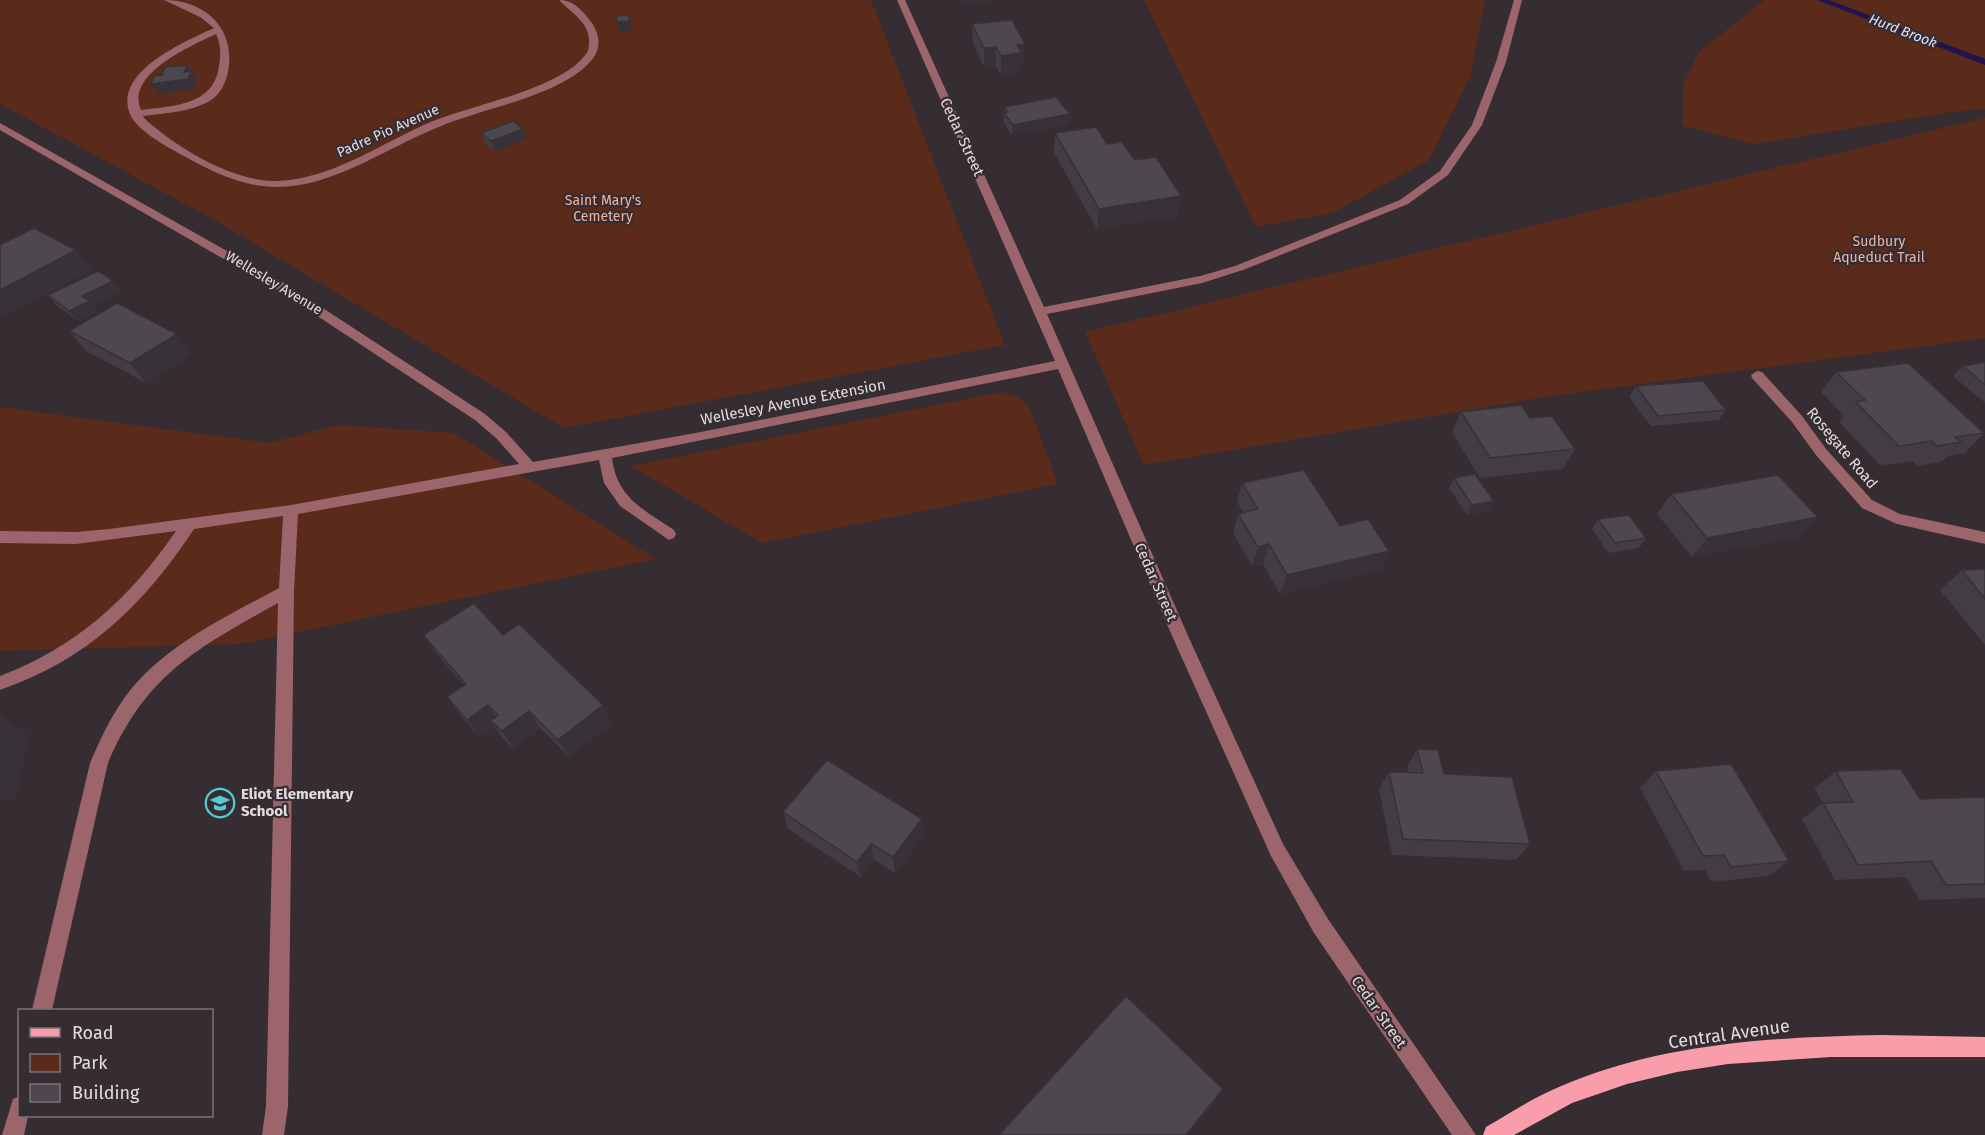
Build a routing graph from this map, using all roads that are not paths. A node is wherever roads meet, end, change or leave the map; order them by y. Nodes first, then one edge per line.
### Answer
1 (168, 0) edge
2 (187, 0) edge
3 (563, 0) edge
4 (901, 0) edge
5 (1518, 0) edge
6 (178, 4) junction
7 (219, 29) junction
8 (135, 114) junction
9 (0, 126) edge
10 (1040, 312) junction
11 (1062, 364) junction
12 (1756, 375) dead end
13 (605, 455) junction
14 (529, 467) junction
15 (291, 510) junction
16 (188, 526) junction
17 (669, 534) dead end
18 (0, 537) edge
19 (1985, 538) edge
20 (286, 591) junction
21 (0, 683) edge
22 (42, 1009) edge
23 (1985, 1047) edge
24 (18, 1114) edge
25 (13, 1135) edge
26 (273, 1135) edge
27 (1465, 1135) edge
28 (1494, 1135) edge

1 - 6 street
2 - 6 street
3 - 8 street, Padre Pio Avenue
4 - 10 street, Cedar Street
5 - 10 street
6 - 7 street
7 - 8 street
7 - 8 street
9 - 14 street, Wellesley Avenue
10 - 11 street, Cedar Street
11 - 13 street, Wellesley Avenue Extension
11 - 27 street, Cedar Street
12 - 19 street, Rosegate Road
13 - 14 street, Wellesley Avenue Extension
13 - 17 street
14 - 15 street, Wellesley Avenue Extension
15 - 16 street, Wellesley Avenue Extension
15 - 20 street
16 - 18 street, Wellesley Avenue Extension
16 - 21 street
20 - 22 street
20 - 26 street
23 - 28 main road, Central Avenue
24 - 25 street

